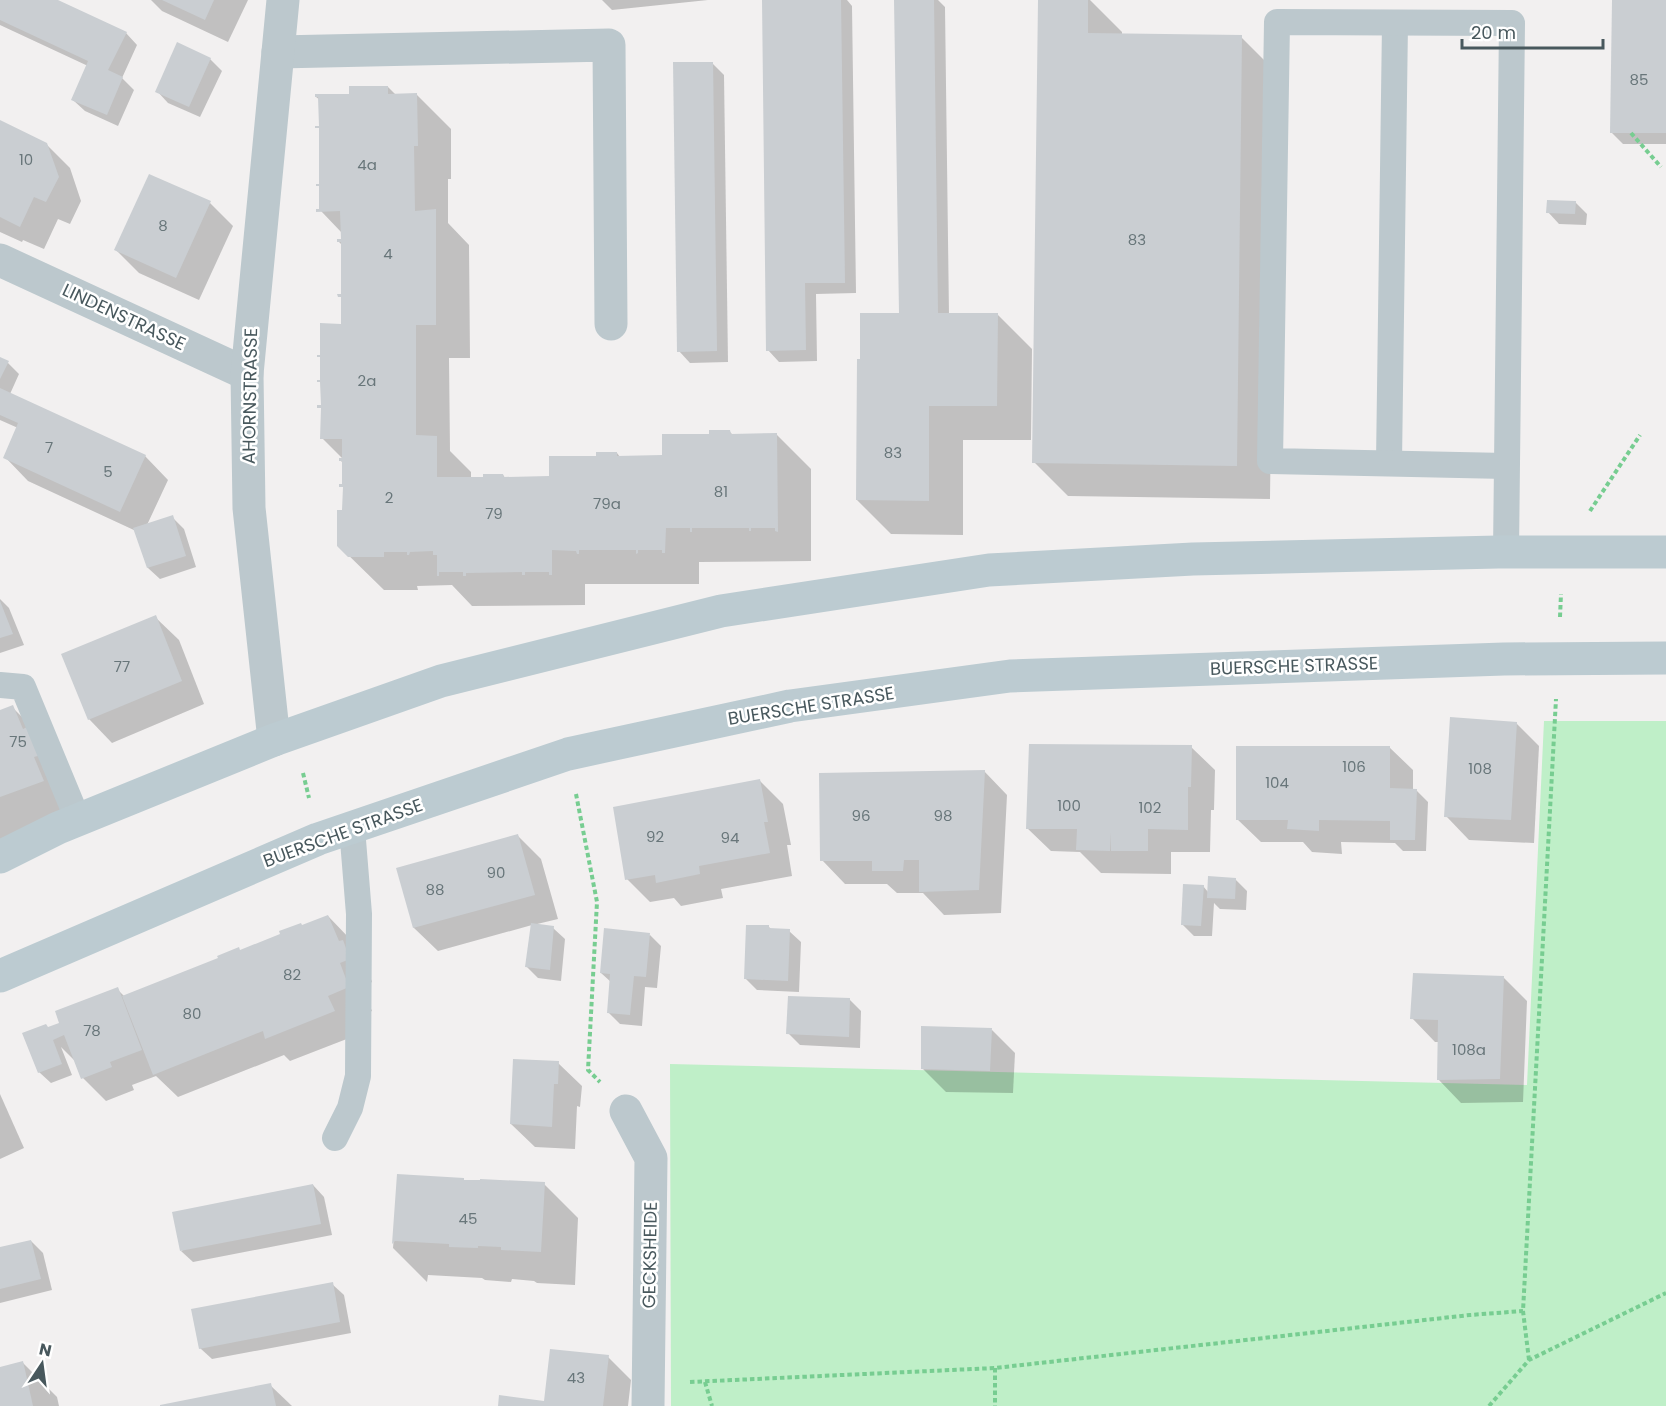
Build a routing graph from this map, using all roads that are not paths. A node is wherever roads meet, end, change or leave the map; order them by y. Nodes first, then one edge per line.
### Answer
1 (283, 0) edge
2 (1395, 23) junction
3 (278, 52) junction
4 (0, 260) edge
5 (611, 324) dead end
6 (247, 374) junction
7 (1389, 463) junction
8 (1506, 466) junction
9 (1506, 552) junction
10 (1666, 552) edge
11 (1666, 658) edge
12 (0, 685) edge
13 (284, 736) junction
14 (78, 820) junction
15 (352, 828) junction
16 (0, 857) edge
17 (0, 976) edge
18 (626, 1111) road end
19 (335, 1138) dead end
20 (648, 1395) edge

1 - 3 street, AHORNSTRASSE
2 - 7 lane
2 - 7 lane
2 - 8 lane
3 - 5 street
3 - 6 street, AHORNSTRASSE
4 - 6 street, LINDENSTRASSE
6 - 13 street, AHORNSTRASSE
7 - 8 lane
8 - 9 lane
9 - 10 main road
9 - 13 main road
11 - 15 main road, BUERSCHE STRASSE
12 - 14 lane
13 - 14 main road
14 - 16 main road
15 - 17 main road, BUERSCHE STRASSE
15 - 19 lane
18 - 20 street, GECKSHEIDE

